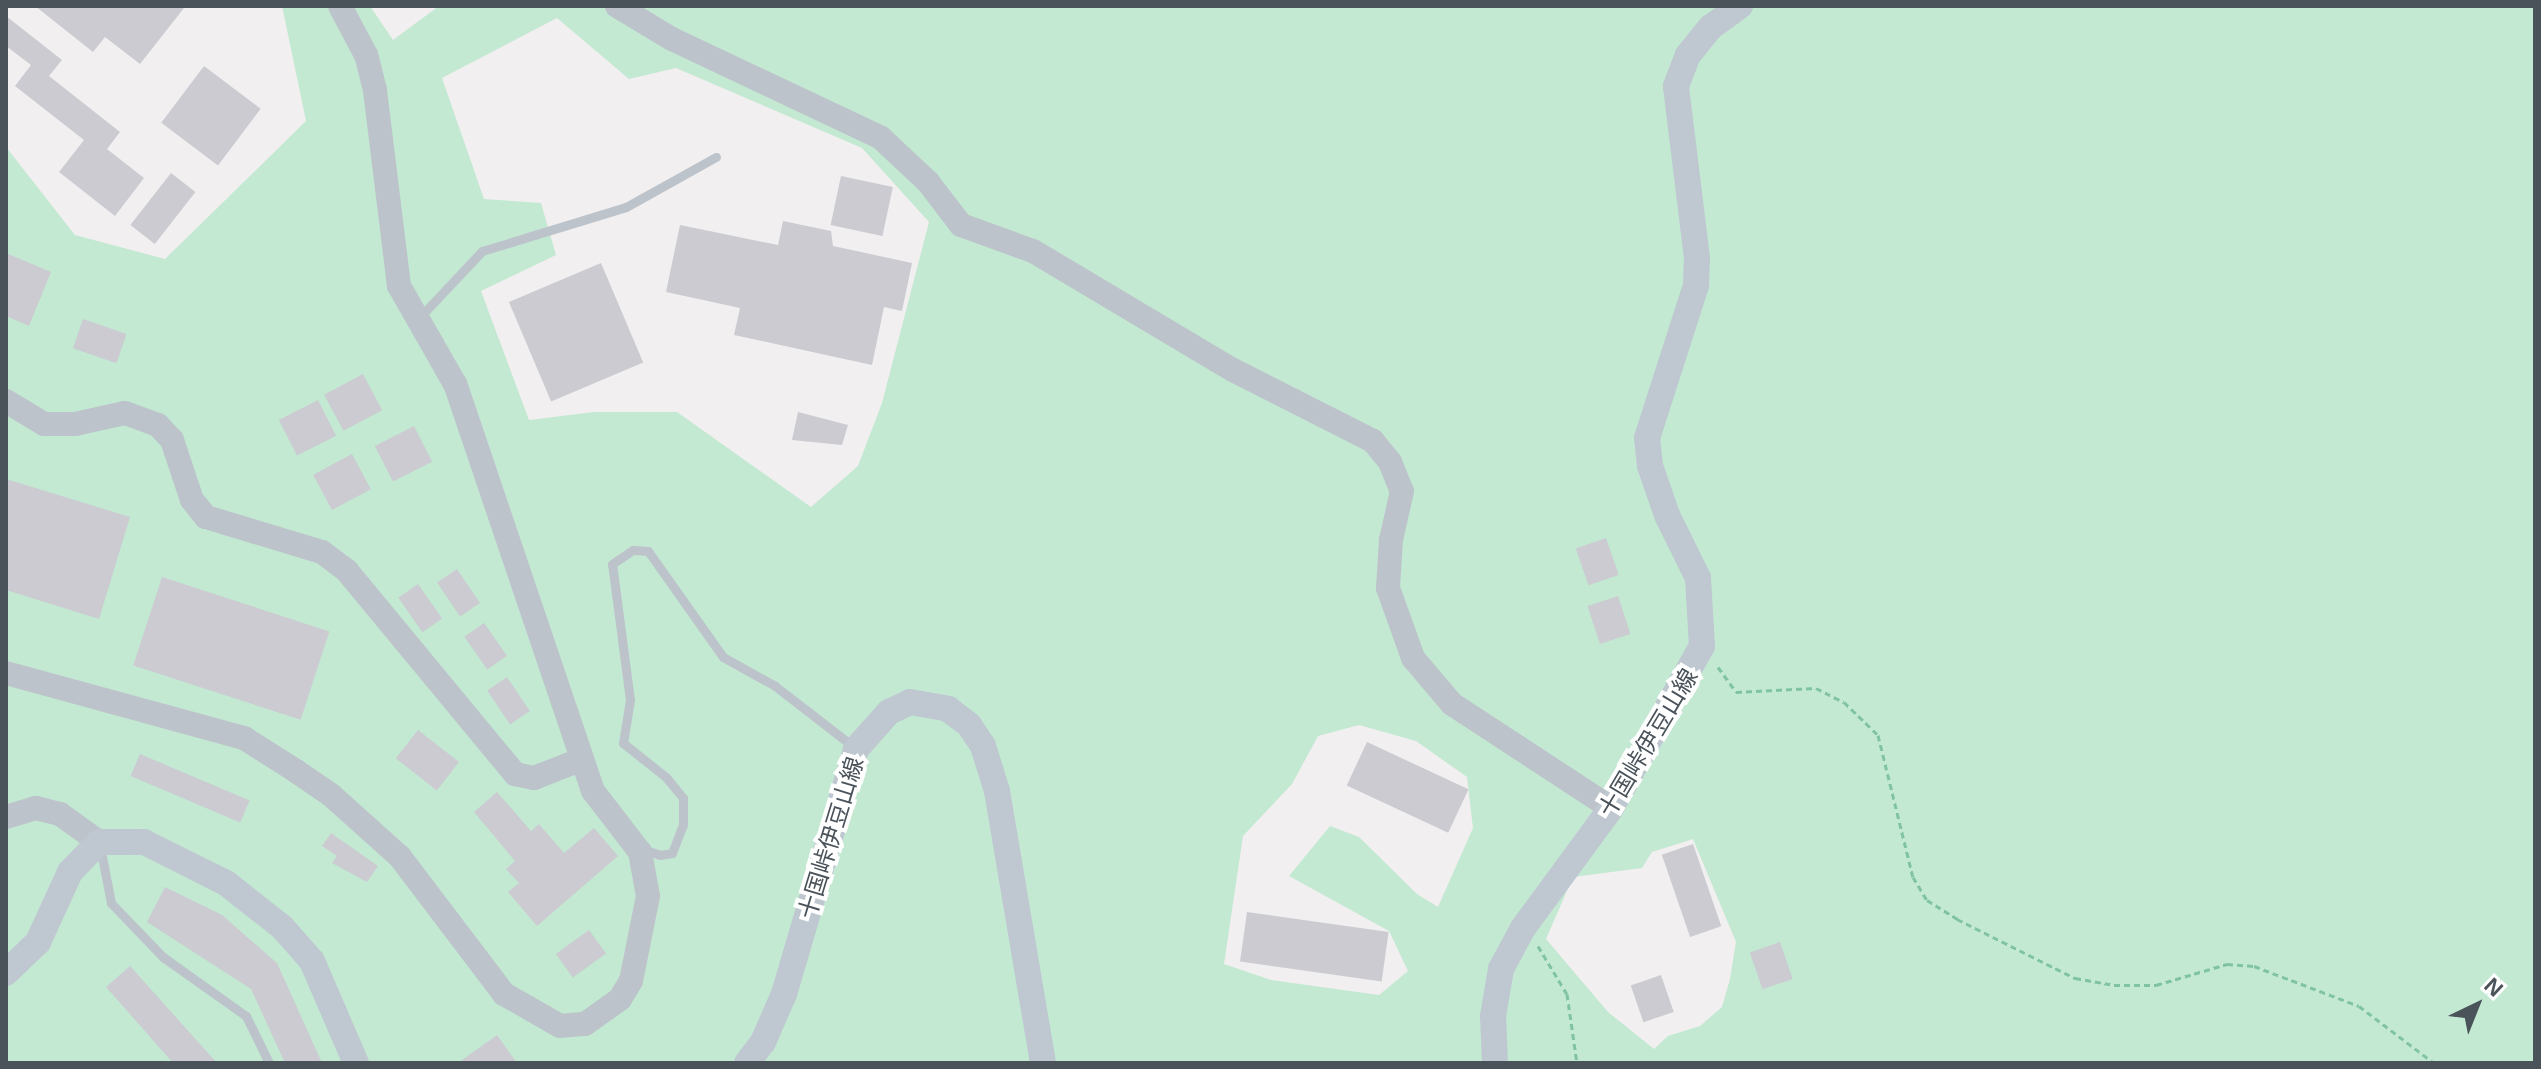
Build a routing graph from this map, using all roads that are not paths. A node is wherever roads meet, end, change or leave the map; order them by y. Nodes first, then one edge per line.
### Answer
1 (340, 6) edge
2 (617, 6) edge
3 (1740, 6) edge
4 (716, 157) dead end
5 (416, 322) junction
6 (6, 401) edge
7 (6, 673) edge
8 (856, 749) junction
9 (580, 760) junction
10 (1611, 808) junction
11 (6, 817) edge
12 (99, 842) junction
13 (636, 847) junction
14 (6, 973) edge
15 (269, 1063) edge
16 (356, 1063) edge
17 (747, 1063) edge
18 (1043, 1063) edge
19 (1495, 1063) edge

1 - 5 street
2 - 10 street
3 - 10 main road, 十国峠伊豆山線
4 - 5 lane
5 - 9 street
6 - 9 street
7 - 13 street
8 - 13 lane
8 - 17 main road, 十国峠伊豆山線
8 - 18 main road, 十国峠伊豆山線
9 - 13 street
10 - 19 main road, 十国峠伊豆山線
11 - 12 street
12 - 14 main road
12 - 15 lane
12 - 16 main road

